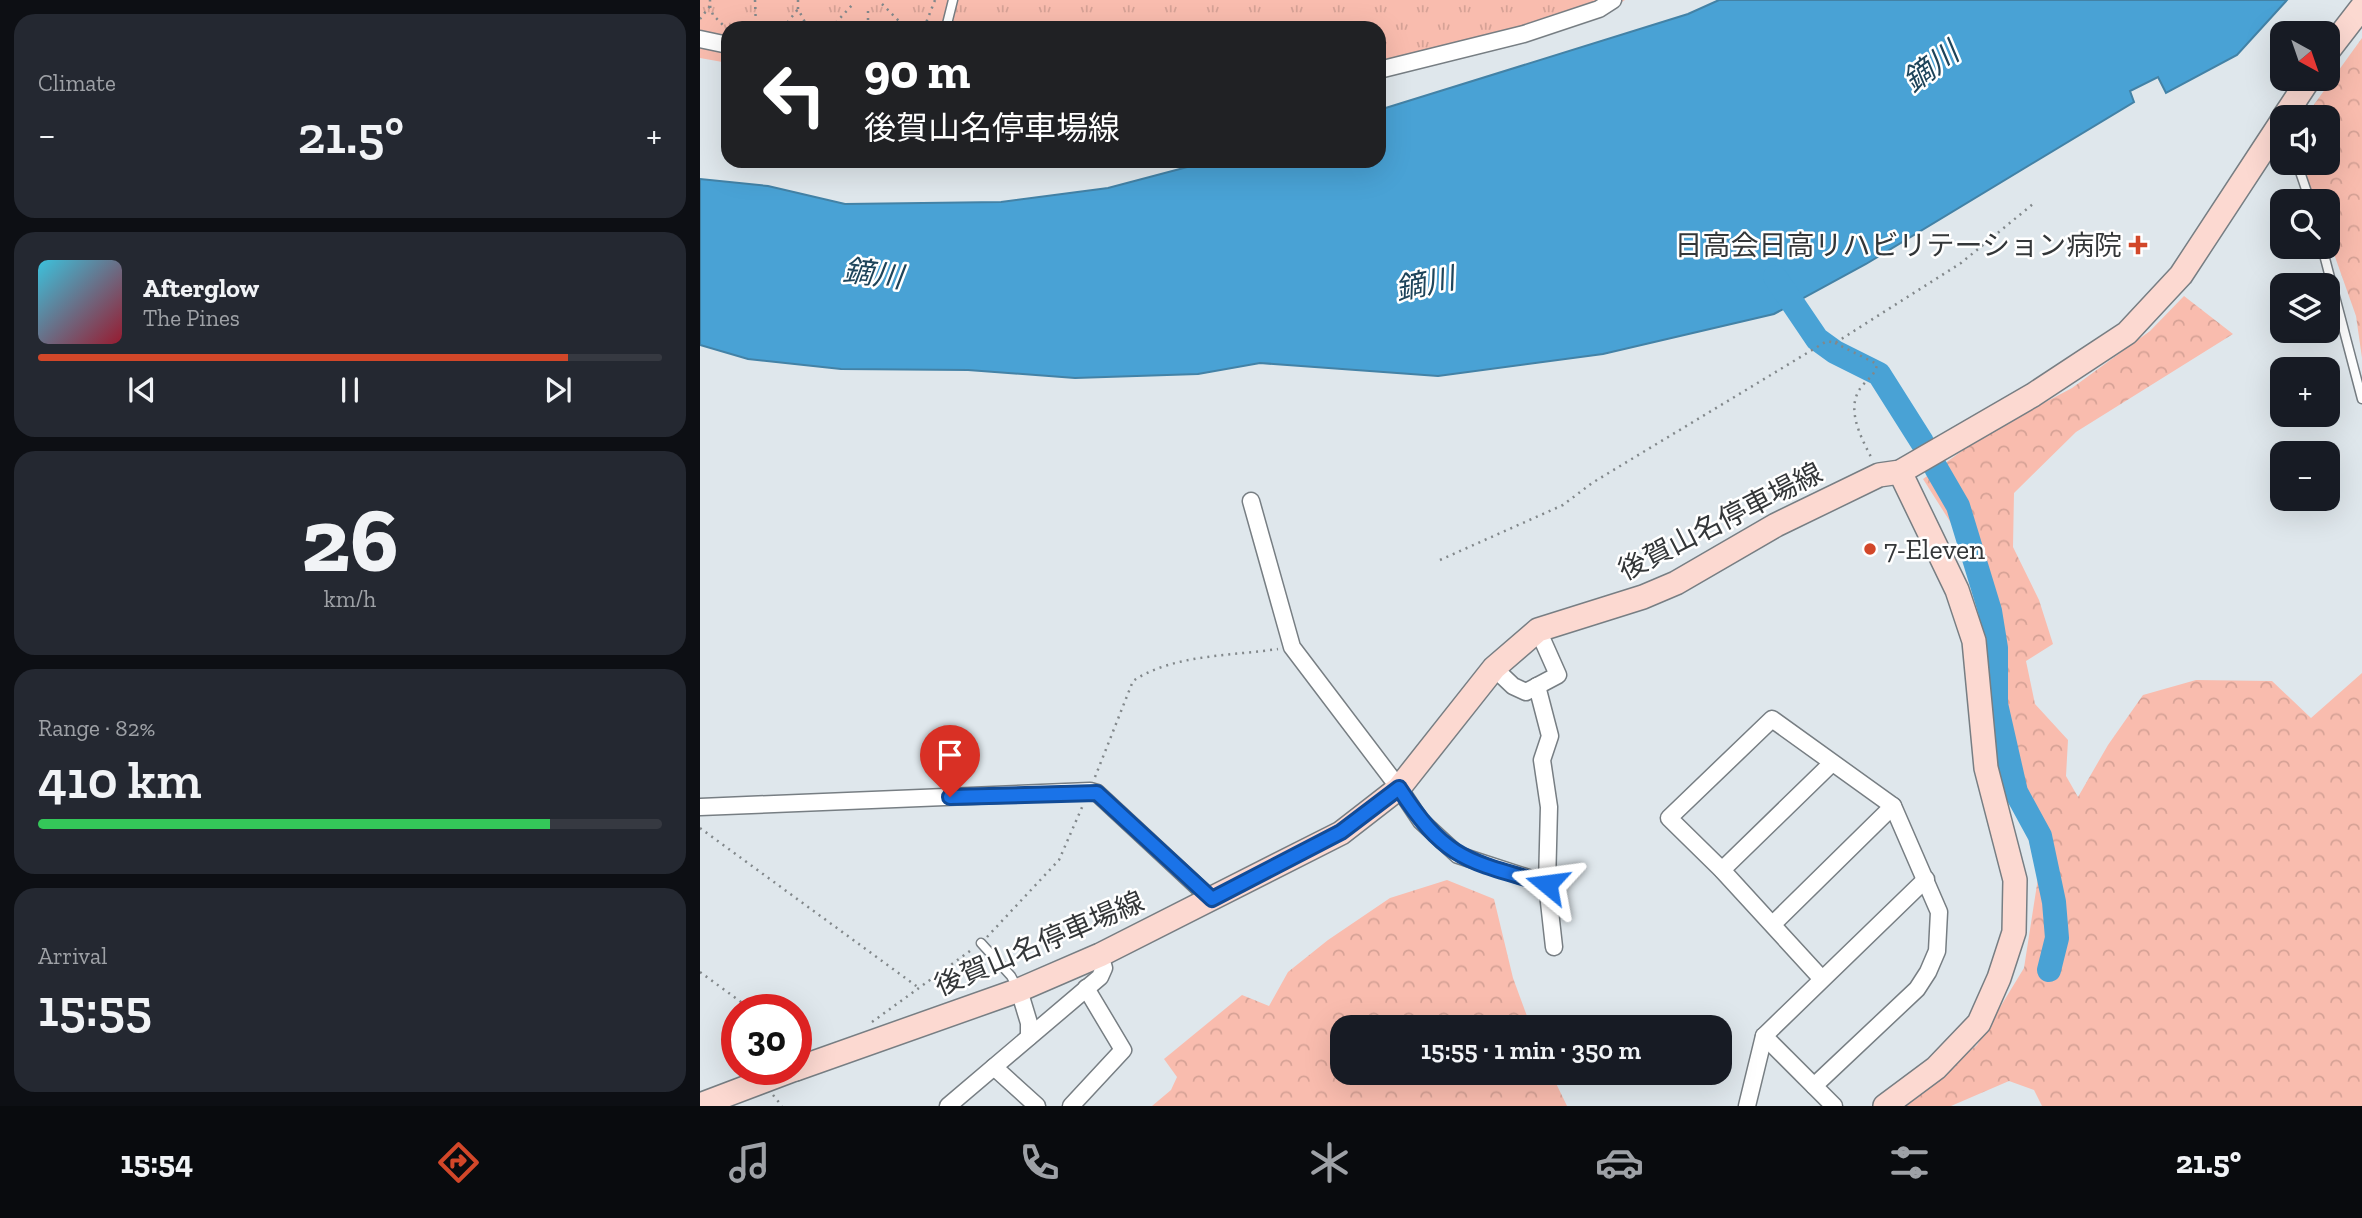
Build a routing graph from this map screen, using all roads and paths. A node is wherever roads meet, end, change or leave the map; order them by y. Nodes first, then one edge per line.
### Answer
1 (710, 0) edge
2 (755, 0) edge
3 (798, 0) edge
4 (934, 0) edge
5 (953, 0) edge
6 (1613, 0) edge
7 (853, 4) dead end
8 (882, 4) dead end
9 (710, 6) junction
10 (2362, 7) edge
11 (798, 9) junction
12 (868, 11) dead end
13 (700, 19) edge
14 (756, 21) edge
15 (789, 21) edge
16 (804, 21) edge
17 (837, 21) edge
18 (868, 21) edge
19 (899, 21) edge
20 (926, 21) edge
21 (948, 21) edge
22 (721, 23) edge
23 (2340, 35) edge
24 (700, 39) edge
25 (721, 44) edge
26 (1386, 67) edge
27 (2270, 144) edge
28 (2033, 204) dead end
29 (2325, 259) edge
30 (1835, 344) junction
31 (2362, 399) edge
32 (1890, 473) junction
33 (1251, 501) dead end
34 (1440, 560) dead end
35 (1538, 629) junction
36 (1292, 648) junction
37 (1494, 668) junction
38 (1537, 686) junction
39 (1832, 763) junction
40 (1399, 788) junction
41 (1090, 791) junction
42 (1894, 806) junction
43 (700, 807) edge
44 (700, 828) edge
45 (1722, 870) junction
46 (1926, 879) junction
47 (1547, 884) junction
48 (1212, 899) junction
49 (1773, 924) junction
50 (981, 943) junction
51 (1555, 947) dead end
52 (1101, 955) junction
53 (700, 972) edge
54 (1821, 978) junction
55 (919, 988) junction
56 (1086, 988) junction
57 (1019, 990) junction
58 (730, 994) edge
59 (865, 1027) dead end
60 (1764, 1036) junction
61 (1029, 1037) junction
62 (812, 1063) edge
63 (994, 1067) junction
64 (753, 1085) edge
65 (1814, 1086) junction
66 (700, 1105) edge
67 (948, 1106) edge
68 (1037, 1106) edge
69 (1071, 1106) edge
70 (1747, 1106) edge
71 (1833, 1106) edge
72 (1885, 1106) edge

1 - 9 path
2 - 14 path
3 - 11 path
4 - 20 path
5 - 21 lane
6 - 26 street
7 - 17 path
8 - 19 path
9 - 13 path
9 - 22 path
10 - 23 main road
11 - 15 path
11 - 16 path
12 - 18 path
24 - 25 street
27 - 32 main road, 後賀山名停車場線
28 - 30 path
29 - 31 lane
30 - 32 path
30 - 34 path
32 - 35 main road, 後賀山名停車場線
32 - 72 main road
33 - 36 street
35 - 37 main road, 後賀山名停車場線
35 - 38 street
36 - 40 street
36 - 41 path
37 - 38 street
37 - 40 main road, 後賀山名停車場線
38 - 47 street
39 - 42 street
39 - 45 street
39 - 45 street
40 - 47 street
40 - 48 main road, 後賀山名停車場線
41 - 43 street
41 - 48 street
41 - 50 path
42 - 46 street
42 - 49 street
44 - 55 path
45 - 49 street
46 - 54 street
46 - 65 street
47 - 51 street
48 - 52 main road, 後賀山名停車場線
49 - 54 street
50 - 55 path
50 - 57 lane
52 - 56 street
52 - 57 main road, 後賀山名停車場線
53 - 58 path
54 - 60 street
55 - 59 path
56 - 61 street
56 - 69 street
57 - 61 street
57 - 62 main road, 後賀山名停車場線
60 - 65 street
60 - 70 street
61 - 63 street
63 - 67 street
63 - 68 street
64 - 66 main road, 後賀山名停車場線
65 - 71 street

